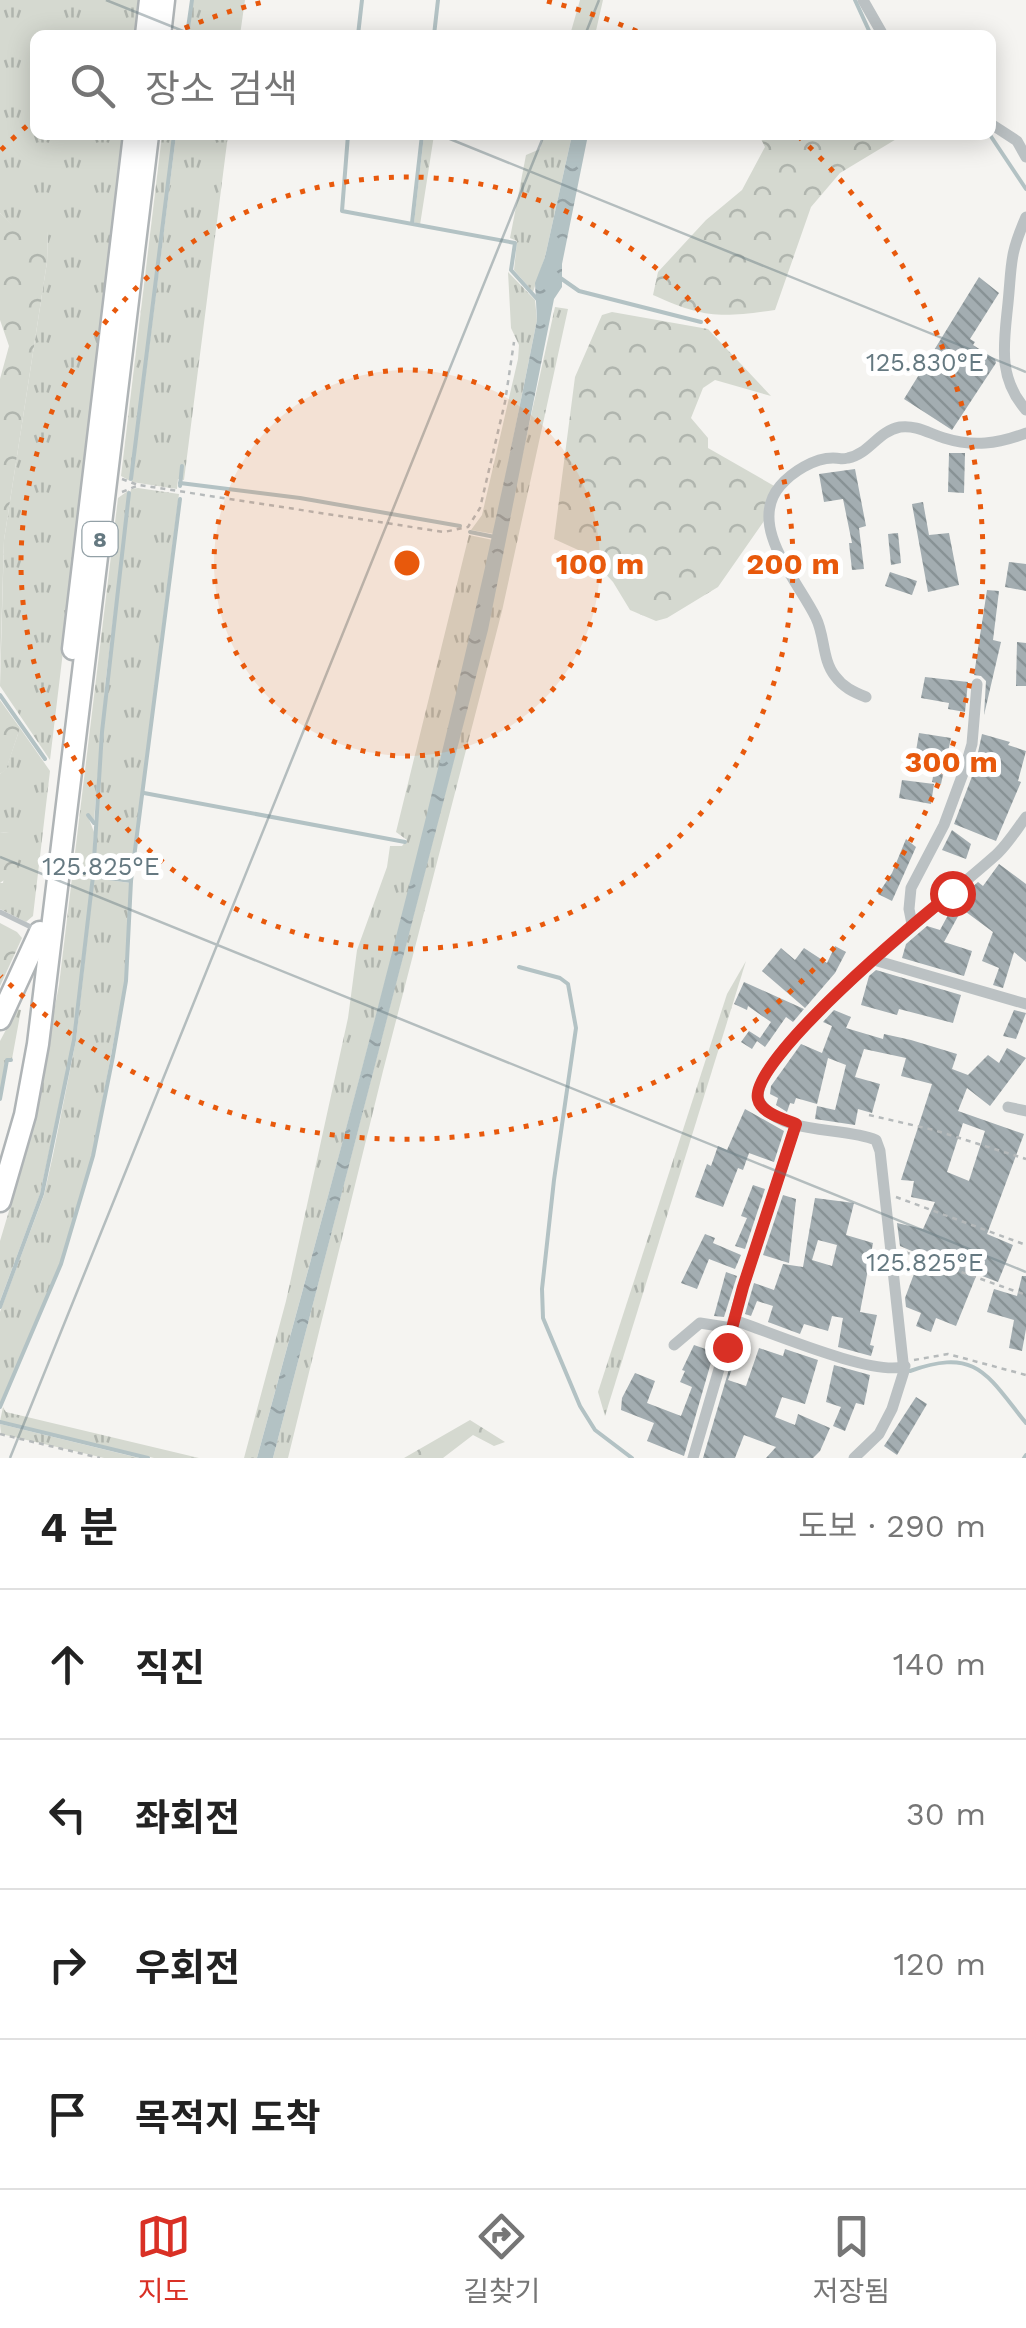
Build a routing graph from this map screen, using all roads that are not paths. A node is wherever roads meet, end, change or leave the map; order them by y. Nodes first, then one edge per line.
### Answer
1 (150, 0) edge
2 (164, 0) edge
3 (863, 0) edge
4 (147, 30) edge
5 (161, 30) edge
6 (880, 30) edge
7 (996, 127) edge
8 (133, 140) edge
9 (147, 140) edge
10 (1026, 157) edge
11 (1026, 218) edge
12 (1026, 410) edge
13 (1026, 433) edge
14 (977, 684) dead end
15 (866, 697) dead end
16 (1026, 817) edge
17 (0, 912) edge
18 (912, 924) junction
19 (40, 932) junction
20 (874, 960) junction
21 (1026, 1004) edge
22 (0, 1019) edge
23 (1008, 1107) dead end
24 (1026, 1111) edge
25 (796, 1124) junction
26 (0, 1166) edge
27 (0, 1201) edge
28 (733, 1324) junction
29 (674, 1345) dead end
30 (905, 1366) junction
31 (693, 1458) edge
32 (854, 1458) edge

1 - 4 highway
2 - 5 highway
3 - 6 street
7 - 10 street
8 - 19 highway, 8
9 - 27 highway, 8
11 - 12 street
13 - 15 street
14 - 18 street
16 - 18 street
17 - 19 lane
18 - 20 street
19 - 22 highway
19 - 26 highway, 8
20 - 21 street
20 - 25 street
23 - 24 street
25 - 28 street
25 - 30 street
28 - 29 street
28 - 30 street
28 - 31 street
30 - 32 street

